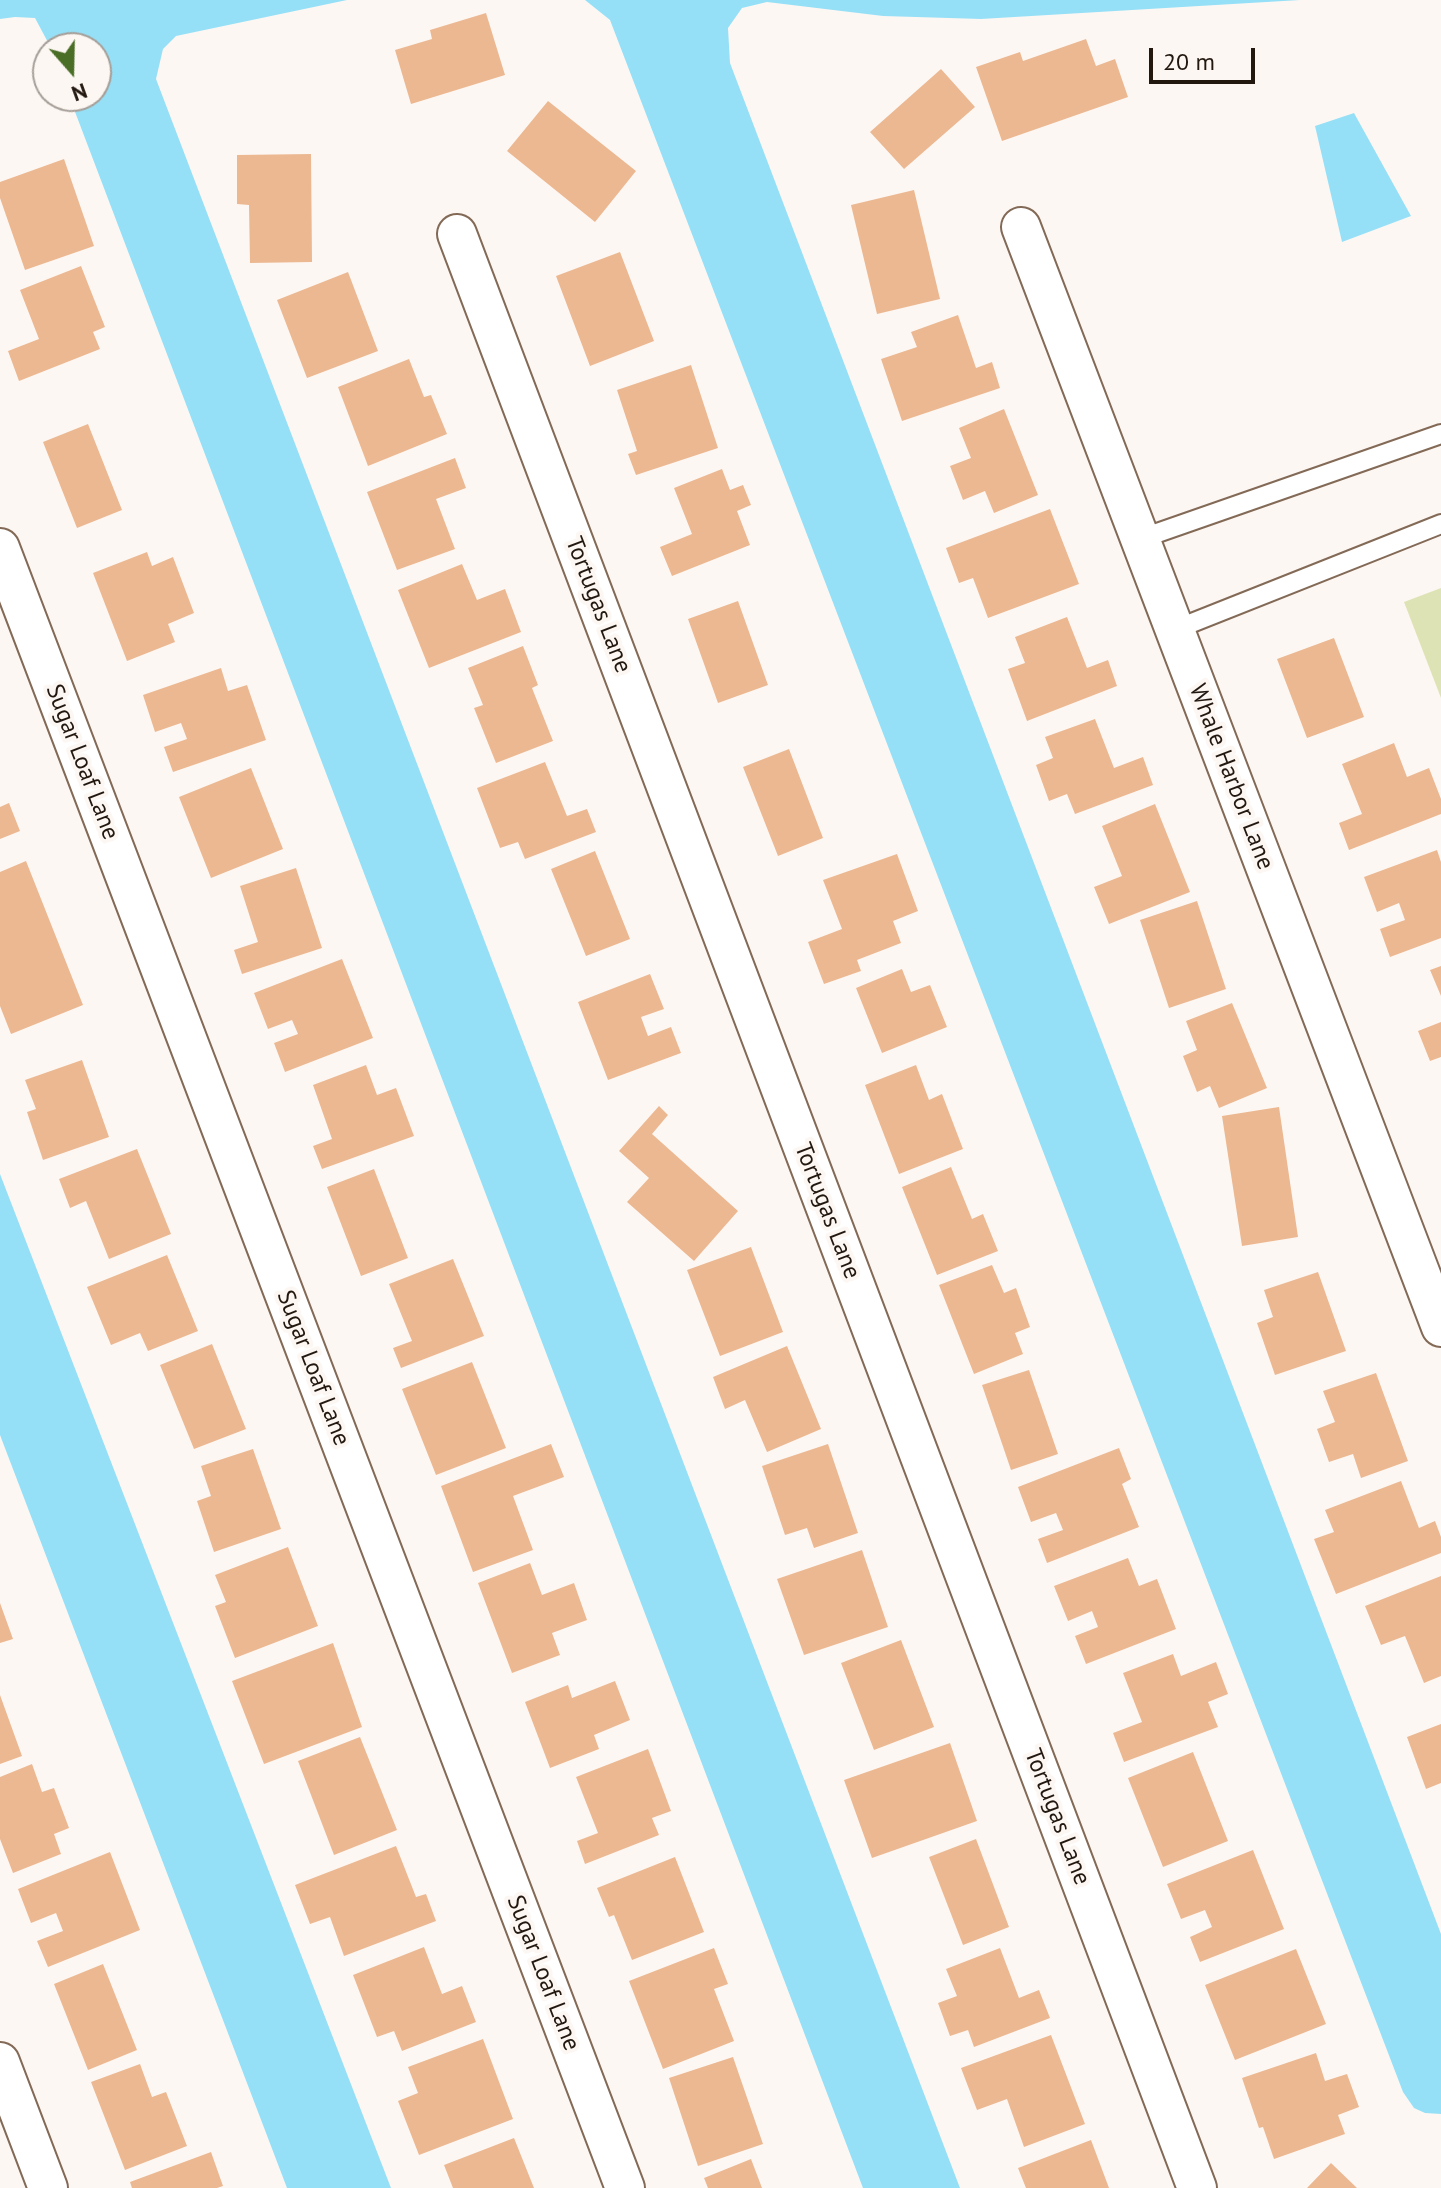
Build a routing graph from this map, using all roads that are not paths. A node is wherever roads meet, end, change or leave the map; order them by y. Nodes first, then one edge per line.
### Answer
1 (1021, 227) dead end
2 (457, 234) dead end
3 (1441, 434) edge
4 (1441, 524) edge
5 (1140, 539) junction
6 (0, 548) edge
7 (1174, 630) junction
8 (1441, 1327) edge
9 (0, 2062) edge
10 (48, 2188) edge
11 (625, 2188) edge
12 (1197, 2188) edge

1 - 5 street, Whale Harbor Lane
2 - 12 street, Tortugas Lane
3 - 5 lane
4 - 7 lane
5 - 7 street, Whale Harbor Lane
6 - 11 street, Sugar Loaf Lane
7 - 8 street, Whale Harbor Lane
9 - 10 street

